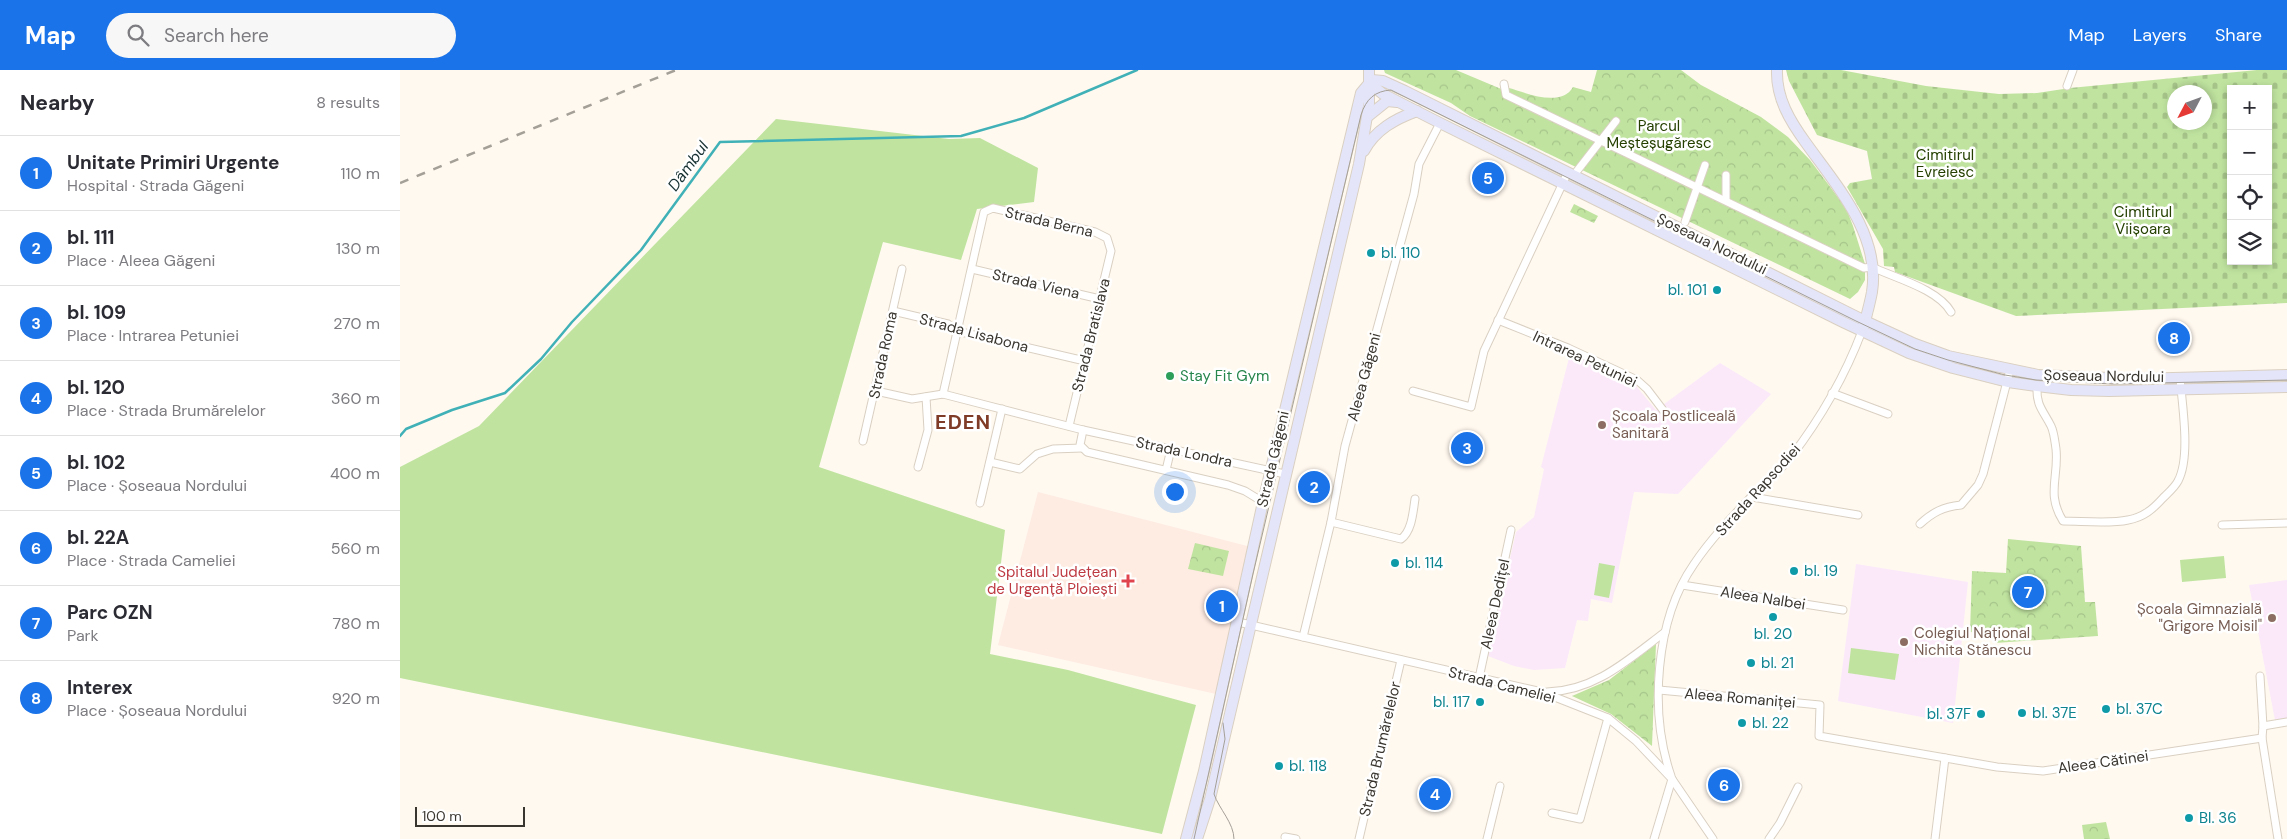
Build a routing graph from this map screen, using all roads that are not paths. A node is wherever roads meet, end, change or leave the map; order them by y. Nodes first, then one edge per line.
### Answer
1 (1369, 70) edge
2 (1777, 70) edge
3 (2073, 70) edge
4 (1369, 83) junction
5 (1504, 84) dead end
6 (2067, 86) dead end
7 (1399, 102) junction
8 (1417, 111) junction
9 (1367, 117) junction
10 (1616, 121) dead end
11 (1440, 123) junction
12 (1601, 140) junction
13 (1359, 164) junction
14 (1705, 165) dead end
15 (1573, 171) junction
16 (1726, 175) dead end
17 (1563, 185) junction
18 (1698, 186) junction
19 (1726, 200) junction
20 (1685, 222) dead end
21 (1110, 243) joint
22 (1872, 267) junction
23 (902, 269) dead end
24 (972, 269) junction
25 (1100, 299) junction
26 (893, 311) junction
27 (1951, 312) dead end
28 (1498, 320) junction
29 (1865, 321) junction
30 (957, 331) junction
31 (1862, 332) junction
32 (1085, 361) junction
33 (2010, 370) junction
34 (2287, 375) edge
35 (2180, 378) junction
36 (2008, 382) junction
37 (2037, 386) junction
38 (2287, 387) edge
39 (2181, 390) junction
40 (876, 391) junction
41 (1413, 391) dead end
42 (1832, 393) junction
43 (944, 394) junction
44 (926, 397) junction
45 (1002, 409) junction
46 (1662, 410) dead end
47 (1888, 414) dead end
48 (1069, 426) junction
49 (1083, 430) junction
50 (863, 440) dead end
51 (1082, 448) junction
52 (1171, 449) junction
53 (990, 462) junction
54 (918, 467) dead end
55 (1166, 470) junction
56 (1271, 470) junction
57 (1285, 474) junction
58 (1752, 497) junction
59 (1415, 499) dead end
60 (1263, 502) junction
61 (980, 503) dead end
62 (1858, 515) dead end
63 (1331, 522) junction
64 (2287, 523) edge
65 (1920, 524) dead end
66 (2222, 525) dead end
67 (1511, 530) dead end
68 (1682, 585) junction
69 (1843, 610) dead end
70 (1238, 622) junction
71 (1250, 624) junction
72 (1665, 632) junction
73 (1303, 637) junction
74 (1401, 660) junction
75 (2260, 676) dead end
76 (1479, 678) junction
77 (1659, 690) junction
78 (1542, 692) junction
79 (1608, 718) junction
80 (2287, 722) edge
81 (2263, 726) junction
82 (1820, 736) joint
83 (2262, 738) junction
84 (1945, 758) junction
85 (1672, 778) junction
86 (1500, 786) dead end
87 (1798, 787) dead end
88 (1552, 813) dead end
89 (1285, 836) dead end
90 (1186, 839) edge
91 (1197, 839) edge
92 (1296, 839) edge
93 (1360, 839) edge
94 (1487, 839) edge
95 (1654, 839) edge
96 (1712, 839) edge
97 (1769, 839) edge
98 (1935, 839) edge
99 (2278, 839) edge

1 - 4 main road, Strada Găgeni
2 - 22 main road, Strada Rapsodiei
3 - 6 street
4 - 7 main road, Șoseaua Nordului
4 - 9 main road, Strada Găgeni
4 - 15 main road, Șoseaua Nordului
4 - 56 main road, Strada Găgeni
5 - 12 street
7 - 8 main road, Șoseaua Nordului
7 - 9 main road
8 - 11 main road, Șoseaua Nordului
8 - 13 main road
9 - 13 main road, Strada Găgeni
10 - 12 street
11 - 17 main road, Șoseaua Nordului
11 - 63 street, Aleea Găgeni
12 - 15 street
12 - 18 street
13 - 57 main road, Strada Găgeni
14 - 18 street
15 - 17 street
15 - 29 main road, Șoseaua Nordului
16 - 19 street
17 - 28 street
17 - 31 main road, Șoseaua Nordului
18 - 19 street
18 - 20 street
19 - 22 street
21 - 24 street, Strada Berna
21 - 25 street, Strada Bratislava
22 - 27 street
22 - 29 main road, Strada Rapsodiei
23 - 26 street, Strada Roma
24 - 25 street, Strada Viena
24 - 30 street
25 - 32 street, Strada Bratislava
26 - 30 street, Strada Lisabona
26 - 40 street, Strada Roma
28 - 41 street
28 - 46 street, Intrarea Petuniei
29 - 31 main road, Strada Rapsodiei
29 - 33 main road, Șoseaua Nordului
30 - 32 street, Strada Lisabona
30 - 43 street
31 - 36 main road, Șoseaua Nordului
31 - 42 street, Strada Rapsodiei
32 - 48 street, Strada Bratislava
33 - 35 main road, Șoseaua Nordului
33 - 36 street
34 - 35 main road, Șoseaua Nordului
35 - 39 street
36 - 37 main road, Șoseaua Nordului
36 - 65 street
37 - 39 main road, Șoseaua Nordului
37 - 39 street
38 - 39 main road, Șoseaua Nordului
40 - 44 street, Strada Londra
40 - 50 street, Strada Roma
42 - 47 street
42 - 58 street, Strada Rapsodiei
43 - 44 street, Strada Londra
43 - 45 street, Strada Londra
44 - 54 street
45 - 48 street, Strada Londra
45 - 53 street
48 - 49 street, Strada Londra
49 - 51 street
49 - 52 street, Strada Londra
51 - 53 street, Strada Londra
51 - 55 street, Strada Londra
52 - 55 street
52 - 56 street, Strada Londra
53 - 61 street
55 - 60 street, Strada Londra
56 - 57 street, Strada Londra
56 - 60 main road, Strada Găgeni
57 - 71 main road, Strada Găgeni
58 - 62 street
58 - 68 street, Strada Rapsodiei
59 - 63 street
60 - 70 main road, Strada Găgeni
63 - 73 street, Aleea Găgeni
64 - 66 street
67 - 76 street, Aleea Dedițel
68 - 69 street, Aleea Nalbei
68 - 72 street, Strada Rapsodiei
70 - 71 street, Strada Cameliei
70 - 90 main road, Strada Găgeni
71 - 73 street, Strada Cameliei
71 - 91 main road, Strada Găgeni
72 - 77 street, Strada Rapsodiei
72 - 78 street
73 - 74 street, Strada Cameliei
74 - 76 street, Strada Cameliei
74 - 93 street, Strada Brumărelelor
75 - 81 street
76 - 78 street, Strada Cameliei
77 - 82 street, Aleea Romaniței
77 - 85 street, Strada Rapsodiei
78 - 79 street, Strada Cameliei
79 - 85 street, Strada Cameliei
79 - 88 street
80 - 81 street
81 - 83 street
82 - 84 street, Aleea Cătinei
83 - 84 street, Aleea Cătinei
83 - 99 street
84 - 98 street
85 - 95 street
85 - 96 street, Strada Cameliei
86 - 94 street
87 - 97 street
89 - 92 street

